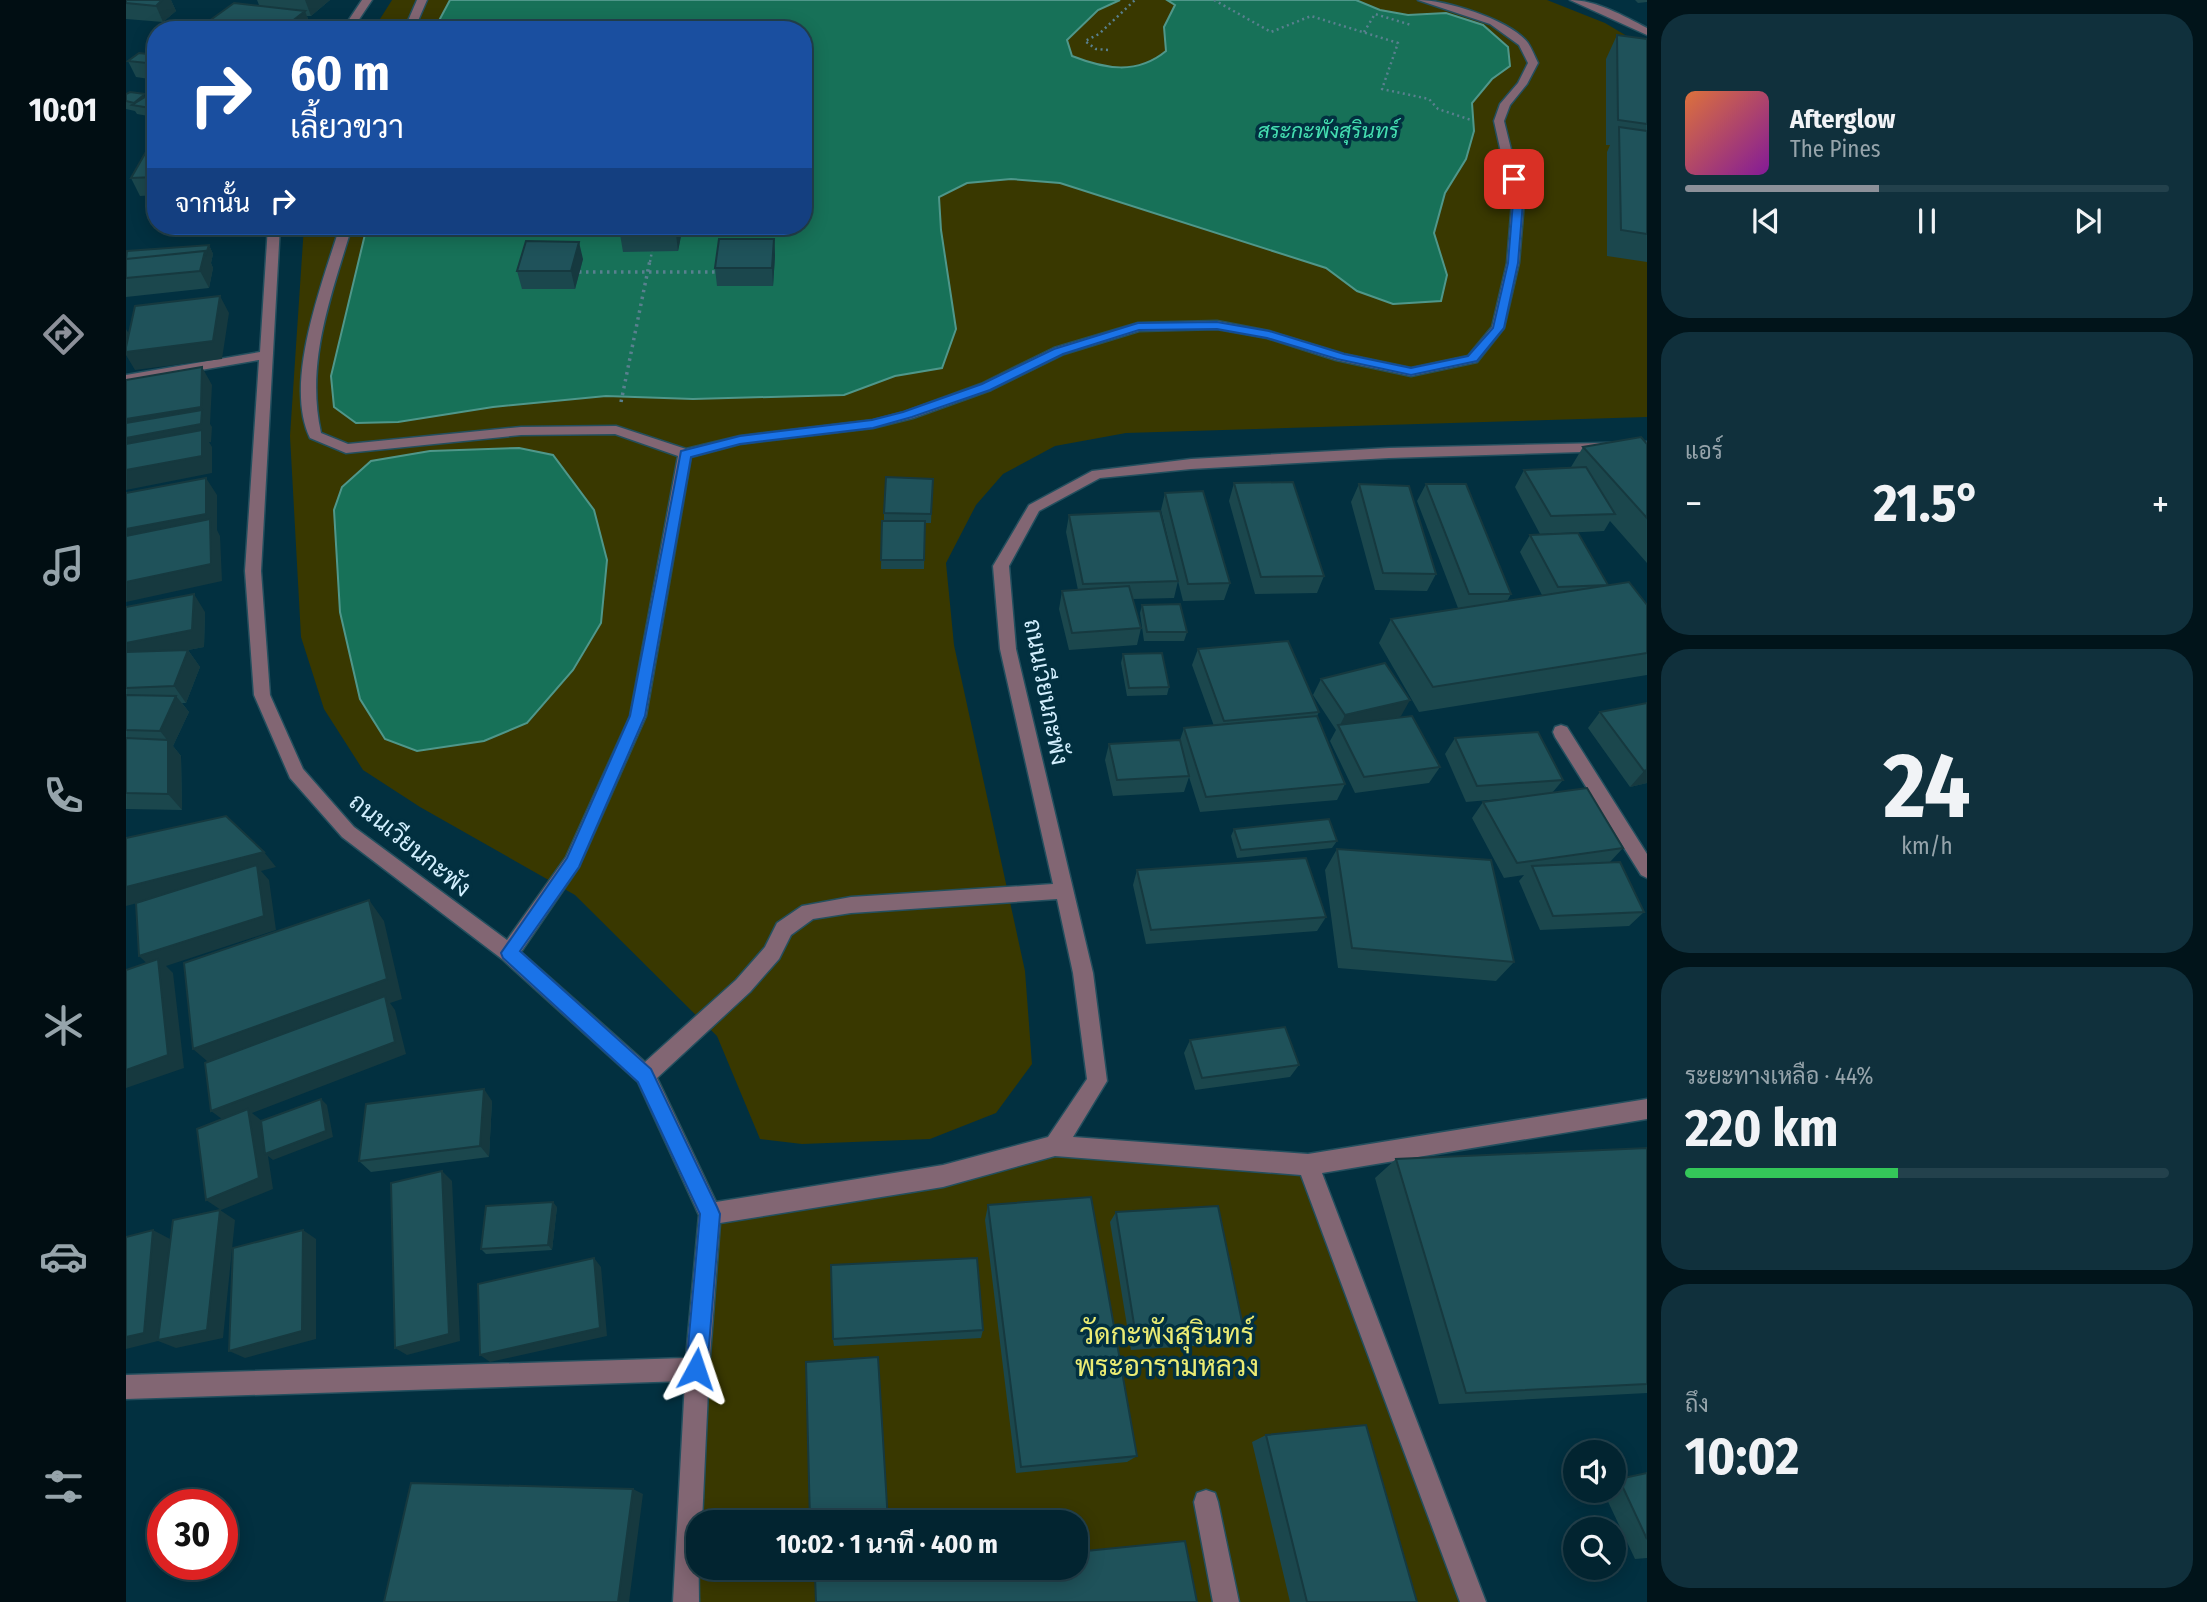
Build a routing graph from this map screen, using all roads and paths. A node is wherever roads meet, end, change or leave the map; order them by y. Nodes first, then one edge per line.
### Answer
1 (367, 0) edge
2 (422, 0) edge
3 (1135, 0) edge
4 (1214, 0) edge
5 (1423, 0) edge
6 (1575, 0) edge
7 (353, 21) edge
8 (413, 21) edge
9 (1647, 32) edge
10 (1108, 50) dead end
11 (1501, 130) junction
12 (273, 235) edge
13 (344, 235) edge
14 (652, 251) edge
15 (579, 272) edge
16 (648, 272) junction
17 (719, 272) edge
18 (266, 355) junction
19 (126, 379) edge
20 (616, 430) junction
21 (1647, 446) edge
22 (685, 454) junction
23 (1561, 732) dead end
24 (1647, 870) edge
25 (1064, 891) junction
26 (509, 953) junction
27 (645, 1075) junction
28 (1647, 1109) edge
29 (1055, 1146) junction
30 (1308, 1165) junction
31 (710, 1214) junction
32 (696, 1369) junction
33 (126, 1387) edge
34 (1206, 1502) dead end
35 (686, 1602) edge
36 (1226, 1602) edge
37 (1473, 1602) edge

1 - 7 street
2 - 8 street
3 - 10 path
4 - 11 path
5 - 11 street
6 - 9 street
11 - 22 street
12 - 18 street, ถนนเวียนกะพัง
13 - 20 street
14 - 16 path
15 - 16 path
16 - 17 path
16 - 20 path
18 - 19 street
18 - 26 street, ถนนเวียนกะพัง
20 - 22 street
21 - 25 street, ถนนเวียนกะพัง
22 - 26 street
23 - 24 street
25 - 27 street
25 - 29 street, ถนนเวียนกะพัง
26 - 27 street, ถนนเวียนกะพัง
27 - 31 street, ถนนเวียนกะพัง
28 - 30 street
29 - 30 street
29 - 31 street
30 - 37 street
31 - 32 street
32 - 33 street
32 - 35 street
34 - 36 street

